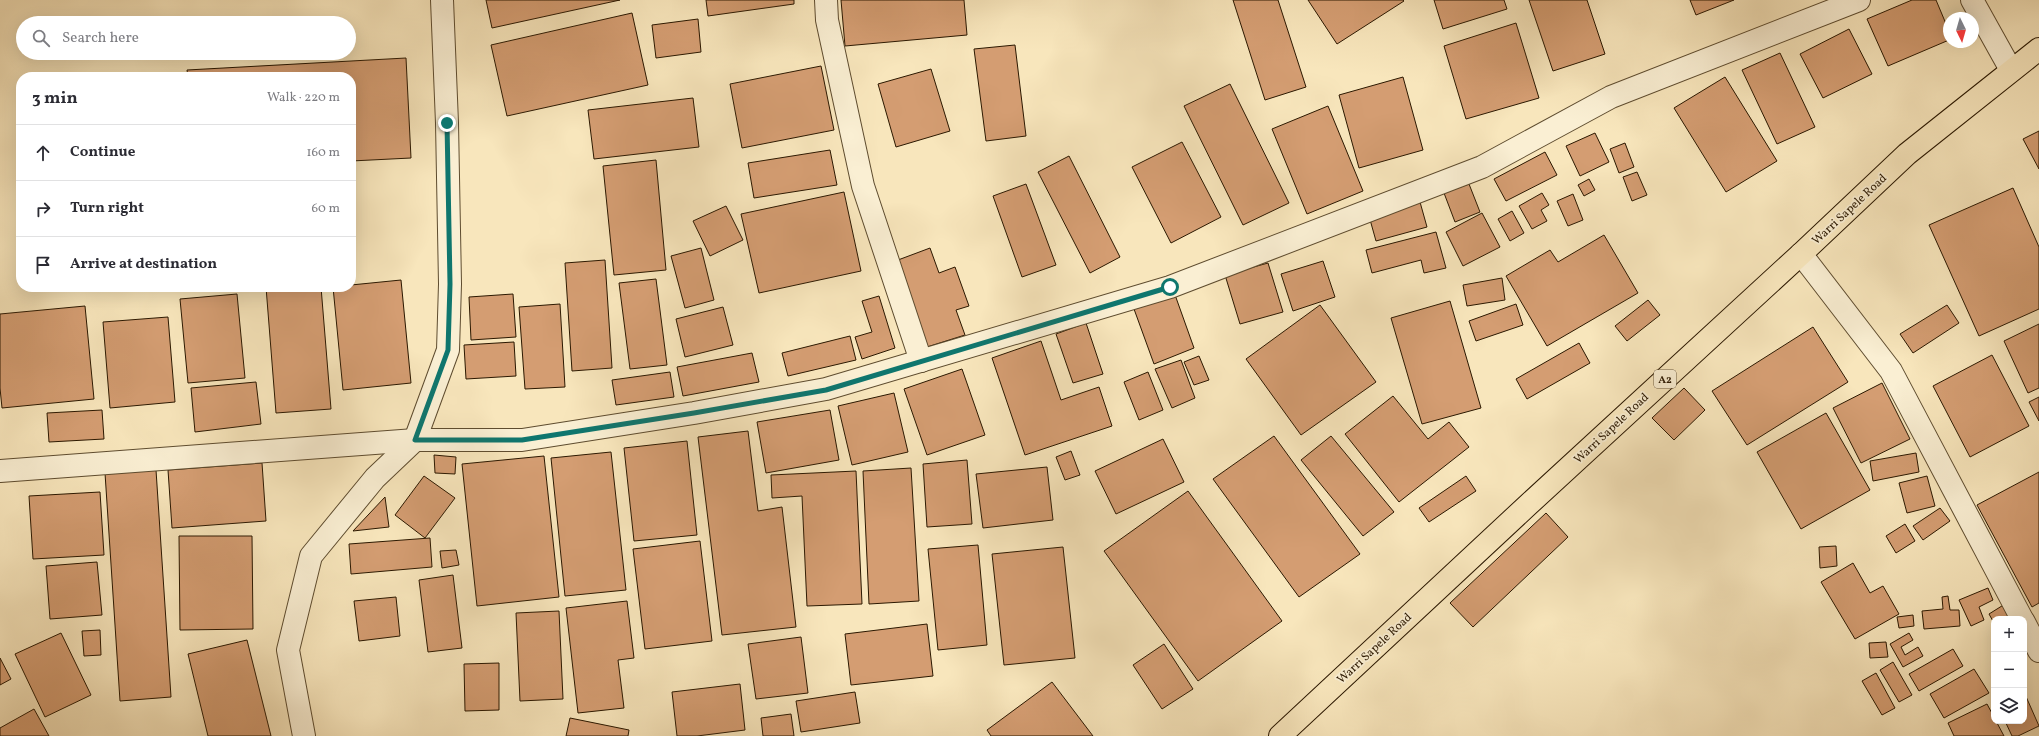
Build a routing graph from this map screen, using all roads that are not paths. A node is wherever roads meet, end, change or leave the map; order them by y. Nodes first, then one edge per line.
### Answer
1 (442, 0) edge
2 (826, 0) edge
3 (1859, 0) edge
4 (1972, 0) edge
5 (2039, 49) edge
6 (2011, 70) junction
7 (1801, 254) junction
8 (921, 361) junction
9 (415, 440) junction
10 (0, 471) edge
11 (2020, 616) edge
12 (2027, 628) edge
13 (2039, 651) edge
14 (304, 736) edge
15 (1280, 736) edge

1 - 9 street
2 - 8 street
3 - 8 street
4 - 6 street
5 - 6 highway, Warri Sapele Road / A2
6 - 7 highway, Warri Sapele Road / A2
7 - 11 street
7 - 15 highway, Warri Sapele Road / A2
8 - 9 street
9 - 10 street
9 - 14 street
12 - 13 street

